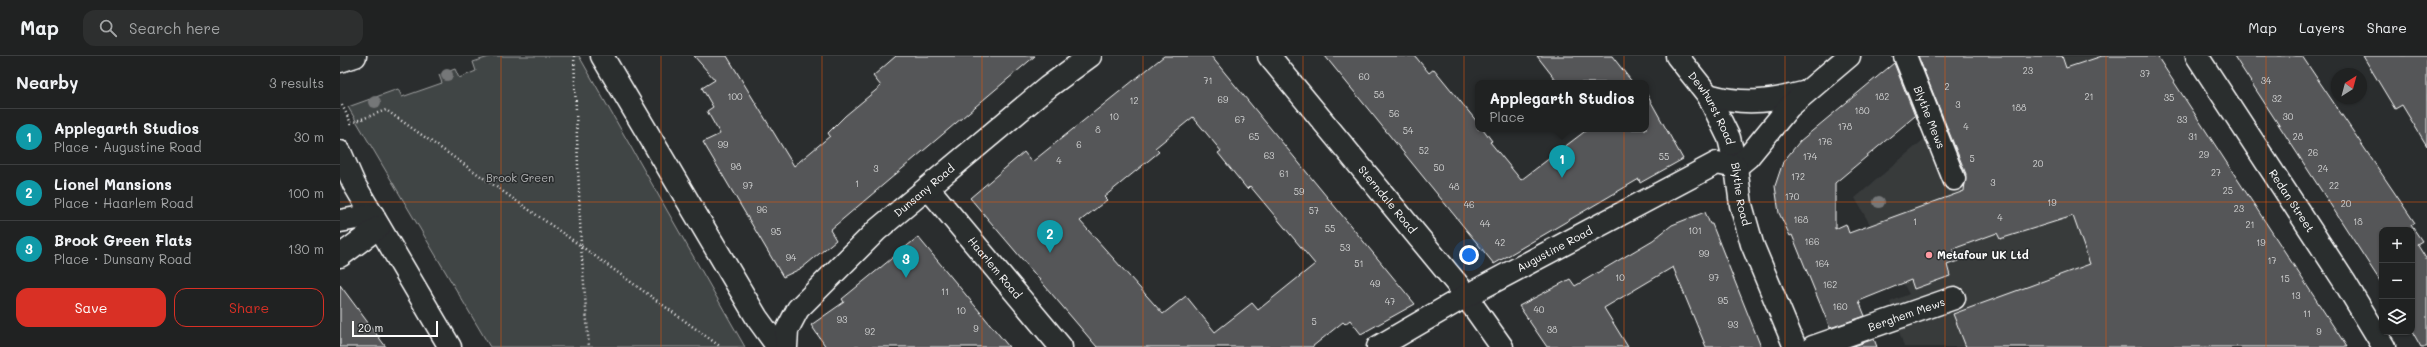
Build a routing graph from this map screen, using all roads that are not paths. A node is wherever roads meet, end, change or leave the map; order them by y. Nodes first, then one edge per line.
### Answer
1 (355, 56) edge
2 (602, 56) edge
3 (1090, 56) edge
4 (1269, 56) edge
5 (1676, 56) edge
6 (1849, 56) edge
7 (1905, 56) edge
8 (2197, 56) edge
9 (340, 62) edge
10 (1804, 93) junction
11 (1708, 95) junction
12 (340, 152) edge
13 (1736, 167) junction
14 (347, 177) edge
15 (1954, 179) dead end
16 (928, 188) junction
17 (340, 221) edge
18 (376, 221) junction
19 (340, 256) edge
20 (1466, 296) junction
21 (1954, 298) dead end
22 (450, 347) edge
23 (778, 347) edge
24 (786, 347) edge
25 (1061, 347) edge
26 (1378, 347) edge
27 (1502, 347) edge
28 (1795, 347) edge
29 (1813, 347) edge
30 (2384, 347) edge

1 - 9 street
2 - 23 street
3 - 16 street, Dunsany Road
4 - 20 street, Sterndale Road
5 - 11 street, Dewhurst Road
6 - 10 street, Blythe Road
7 - 15 street, Blythe Mews
8 - 30 street, Redan Street
10 - 11 street
10 - 13 street, Blythe Road
11 - 13 street, Dewhurst Road
12 - 14 street
13 - 20 street, Augustine Road
13 - 28 street, Blythe Road
14 - 18 street
16 - 24 street, Dunsany Road
16 - 25 street, Haarlem Road
17 - 18 street
18 - 19 street
18 - 22 street
20 - 26 street, Augustine Road
20 - 27 street, Sterndale Road
21 - 29 street, Berghem Mews

